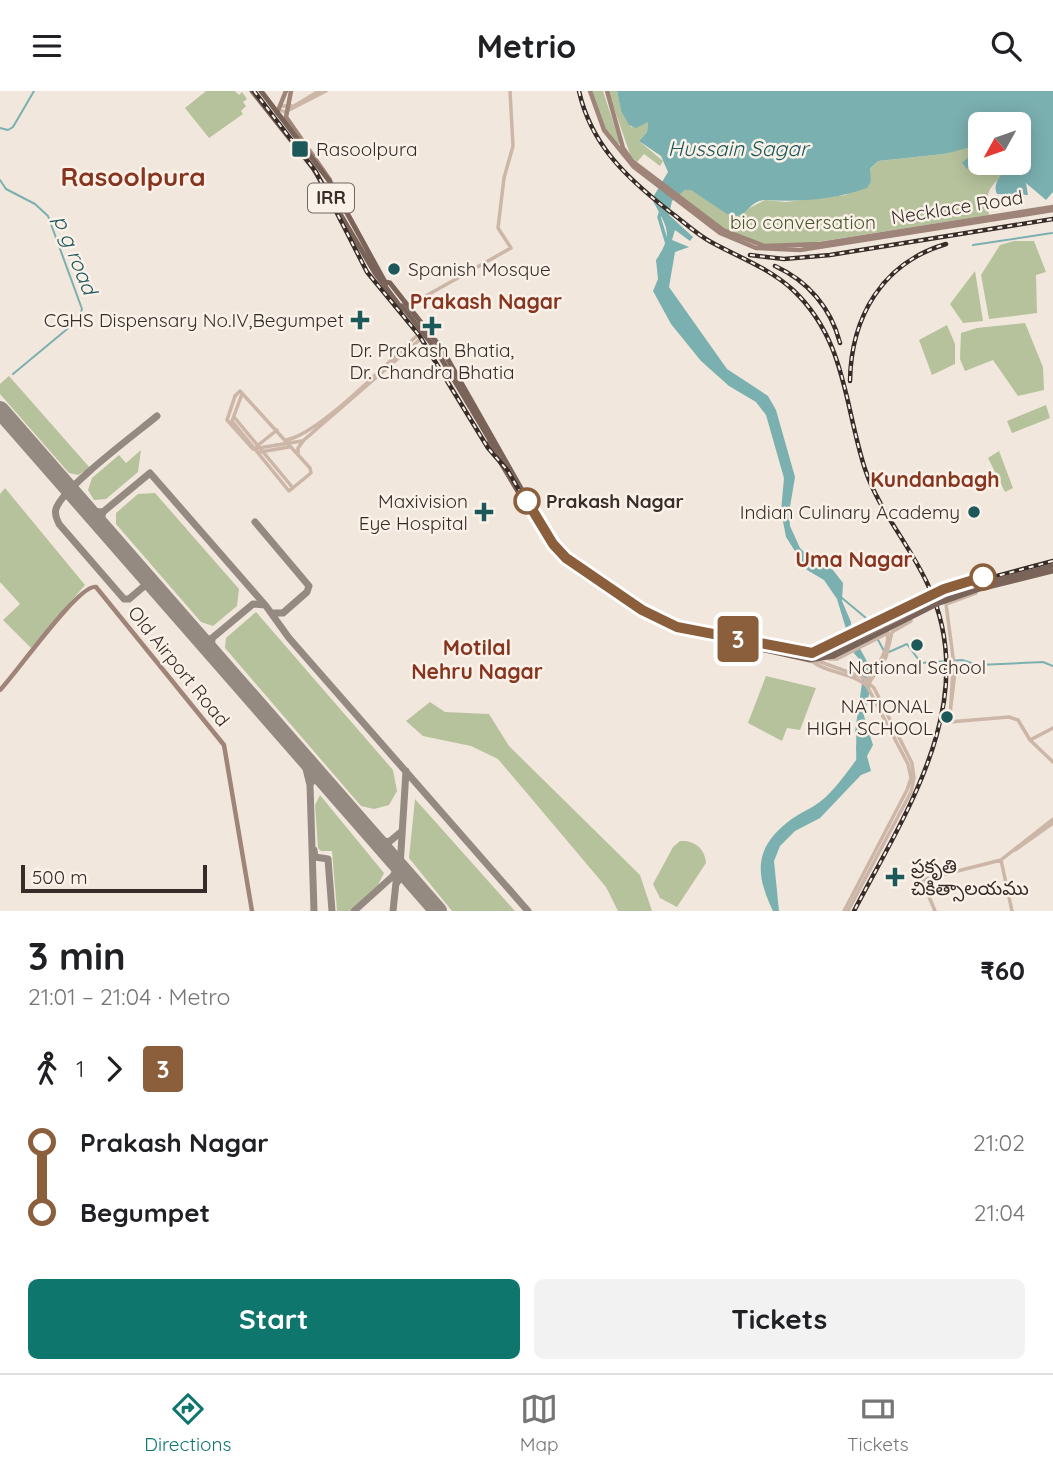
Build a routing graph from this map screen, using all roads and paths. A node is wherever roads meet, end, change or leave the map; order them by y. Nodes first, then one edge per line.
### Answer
1 (252, 91) edge
2 (261, 91) edge
3 (286, 91) edge
4 (291, 91) edge
5 (320, 91) edge
6 (326, 91) edge
7 (510, 91) edge
8 (590, 91) edge
9 (607, 91) edge
10 (295, 107) junction
11 (282, 109) junction
12 (271, 117) junction
13 (621, 150) junction
14 (1053, 208) edge
15 (384, 283) junction
16 (408, 306) junction
17 (423, 334) junction
18 (437, 351) junction
19 (241, 392) junction
20 (233, 416) junction
21 (277, 430) junction
22 (306, 437) junction
23 (287, 444) junction
24 (257, 445) junction
25 (262, 452) junction
26 (499, 452) junction
27 (298, 457) junction
28 (506, 470) junction
29 (293, 488) junction
30 (1040, 569) junction
31 (1053, 570) edge
32 (978, 592) junction
33 (948, 602) junction
34 (876, 623) junction
35 (889, 637) junction
36 (831, 657) junction
37 (812, 658) junction
38 (827, 668) junction
39 (867, 683) junction
40 (0, 690) edge
41 (1053, 728) edge
42 (1030, 740) junction
43 (1053, 762) edge
44 (1053, 821) edge
45 (1001, 860) junction
46 (252, 911) edge
47 (846, 911) edge
48 (935, 911) edge
49 (1012, 911) edge

1 - 12 main road, IRR
2 - 11 main road, IRR
3 - 11 main road
4 - 11 main road
5 - 10 street
6 - 10 street
7 - 16 street
8 - 13 main road, Necklace Road
9 - 13 main road
10 - 11 street
11 - 12 main road
11 - 15 main road, IRR
12 - 15 main road, IRR
13 - 14 main road, Necklace Road
15 - 16 main road, IRR
15 - 17 main road, IRR
15 - 26 main road, IRR, bridge
16 - 17 main road, IRR
17 - 18 main road, IRR
17 - 22 street
18 - 26 main road, IRR
18 - 28 main road, IRR
19 - 20 street
19 - 21 street
19 - 23 street, bridge
20 - 24 street
20 - 29 street
21 - 23 street
21 - 24 street
22 - 23 street
22 - 27 street
23 - 25 street
23 - 27 street
24 - 25 street
25 - 29 street
26 - 28 main road, IRR
26 - 37 main road, IRR
27 - 29 street
28 - 37 main road, IRR
30 - 31 main road, IRR
30 - 32 street
30 - 36 main road, IRR, bridge
31 - 32 street
31 - 33 main road, IRR, bridge
32 - 33 street
33 - 36 main road, IRR, bridge
33 - 42 street
34 - 35 street
34 - 35 street
34 - 37 street
35 - 36 street, bridge
35 - 39 street
36 - 37 main road, IRR
36 - 38 street
37 - 38 street
38 - 39 street
39 - 47 street
40 - 46 main road, Old Airport Road
41 - 42 street
42 - 43 street
44 - 45 street
45 - 48 street
45 - 49 street

